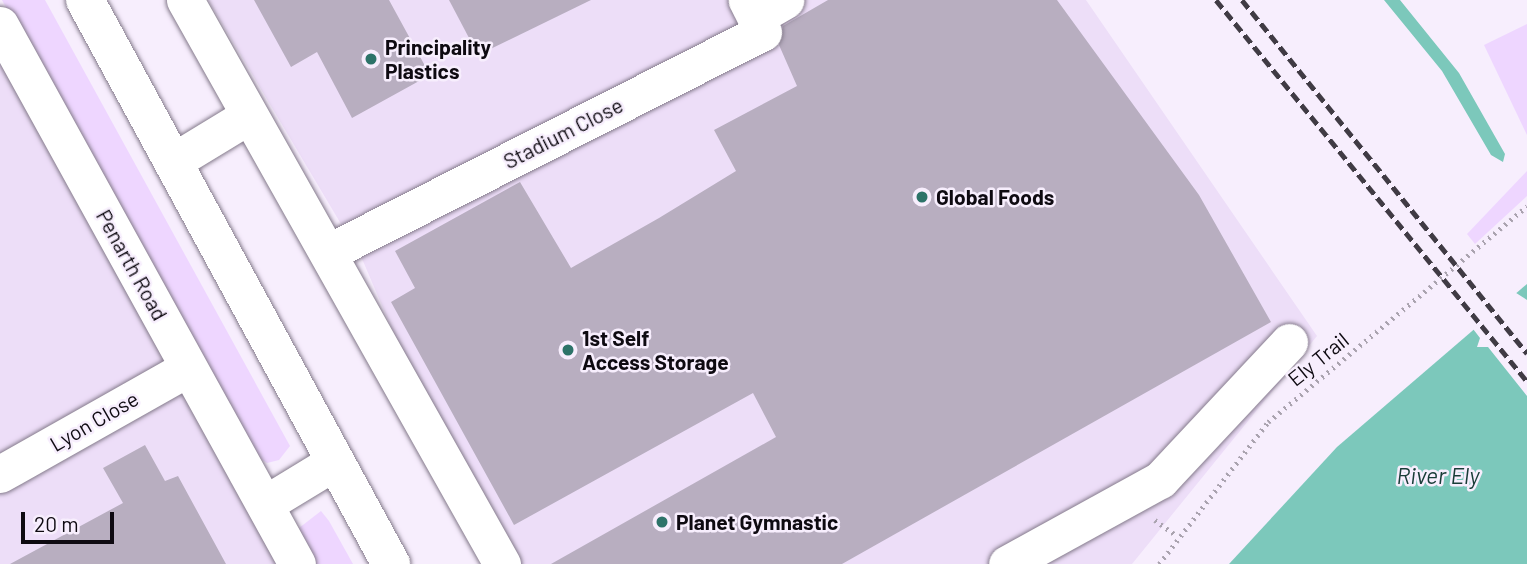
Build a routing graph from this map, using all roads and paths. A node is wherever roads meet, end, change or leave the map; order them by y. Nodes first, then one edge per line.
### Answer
1 (85, 0) edge
2 (185, 0) edge
3 (763, 6) edge
4 (0, 25) edge
5 (248, 116) junction
6 (174, 162) junction
7 (1527, 206) edge
8 (331, 251) junction
9 (1289, 342) dead end
10 (187, 368) junction
11 (334, 462) junction
12 (0, 474) edge
13 (265, 504) junction
14 (297, 564) edge
15 (391, 564) edge
16 (502, 564) edge
17 (1007, 564) edge
18 (1159, 564) edge

1 - 6 main road
2 - 5 street
3 - 8 street, Stadium Close
4 - 10 street, Penarth Road
5 - 6 street
5 - 8 street
6 - 11 main road
7 - 18 path, Ely Trail
8 - 16 street
9 - 17 street
10 - 12 street, Lyon Close
10 - 13 street, Penarth Road
11 - 13 street
11 - 15 main road
13 - 14 street, Penarth Road

